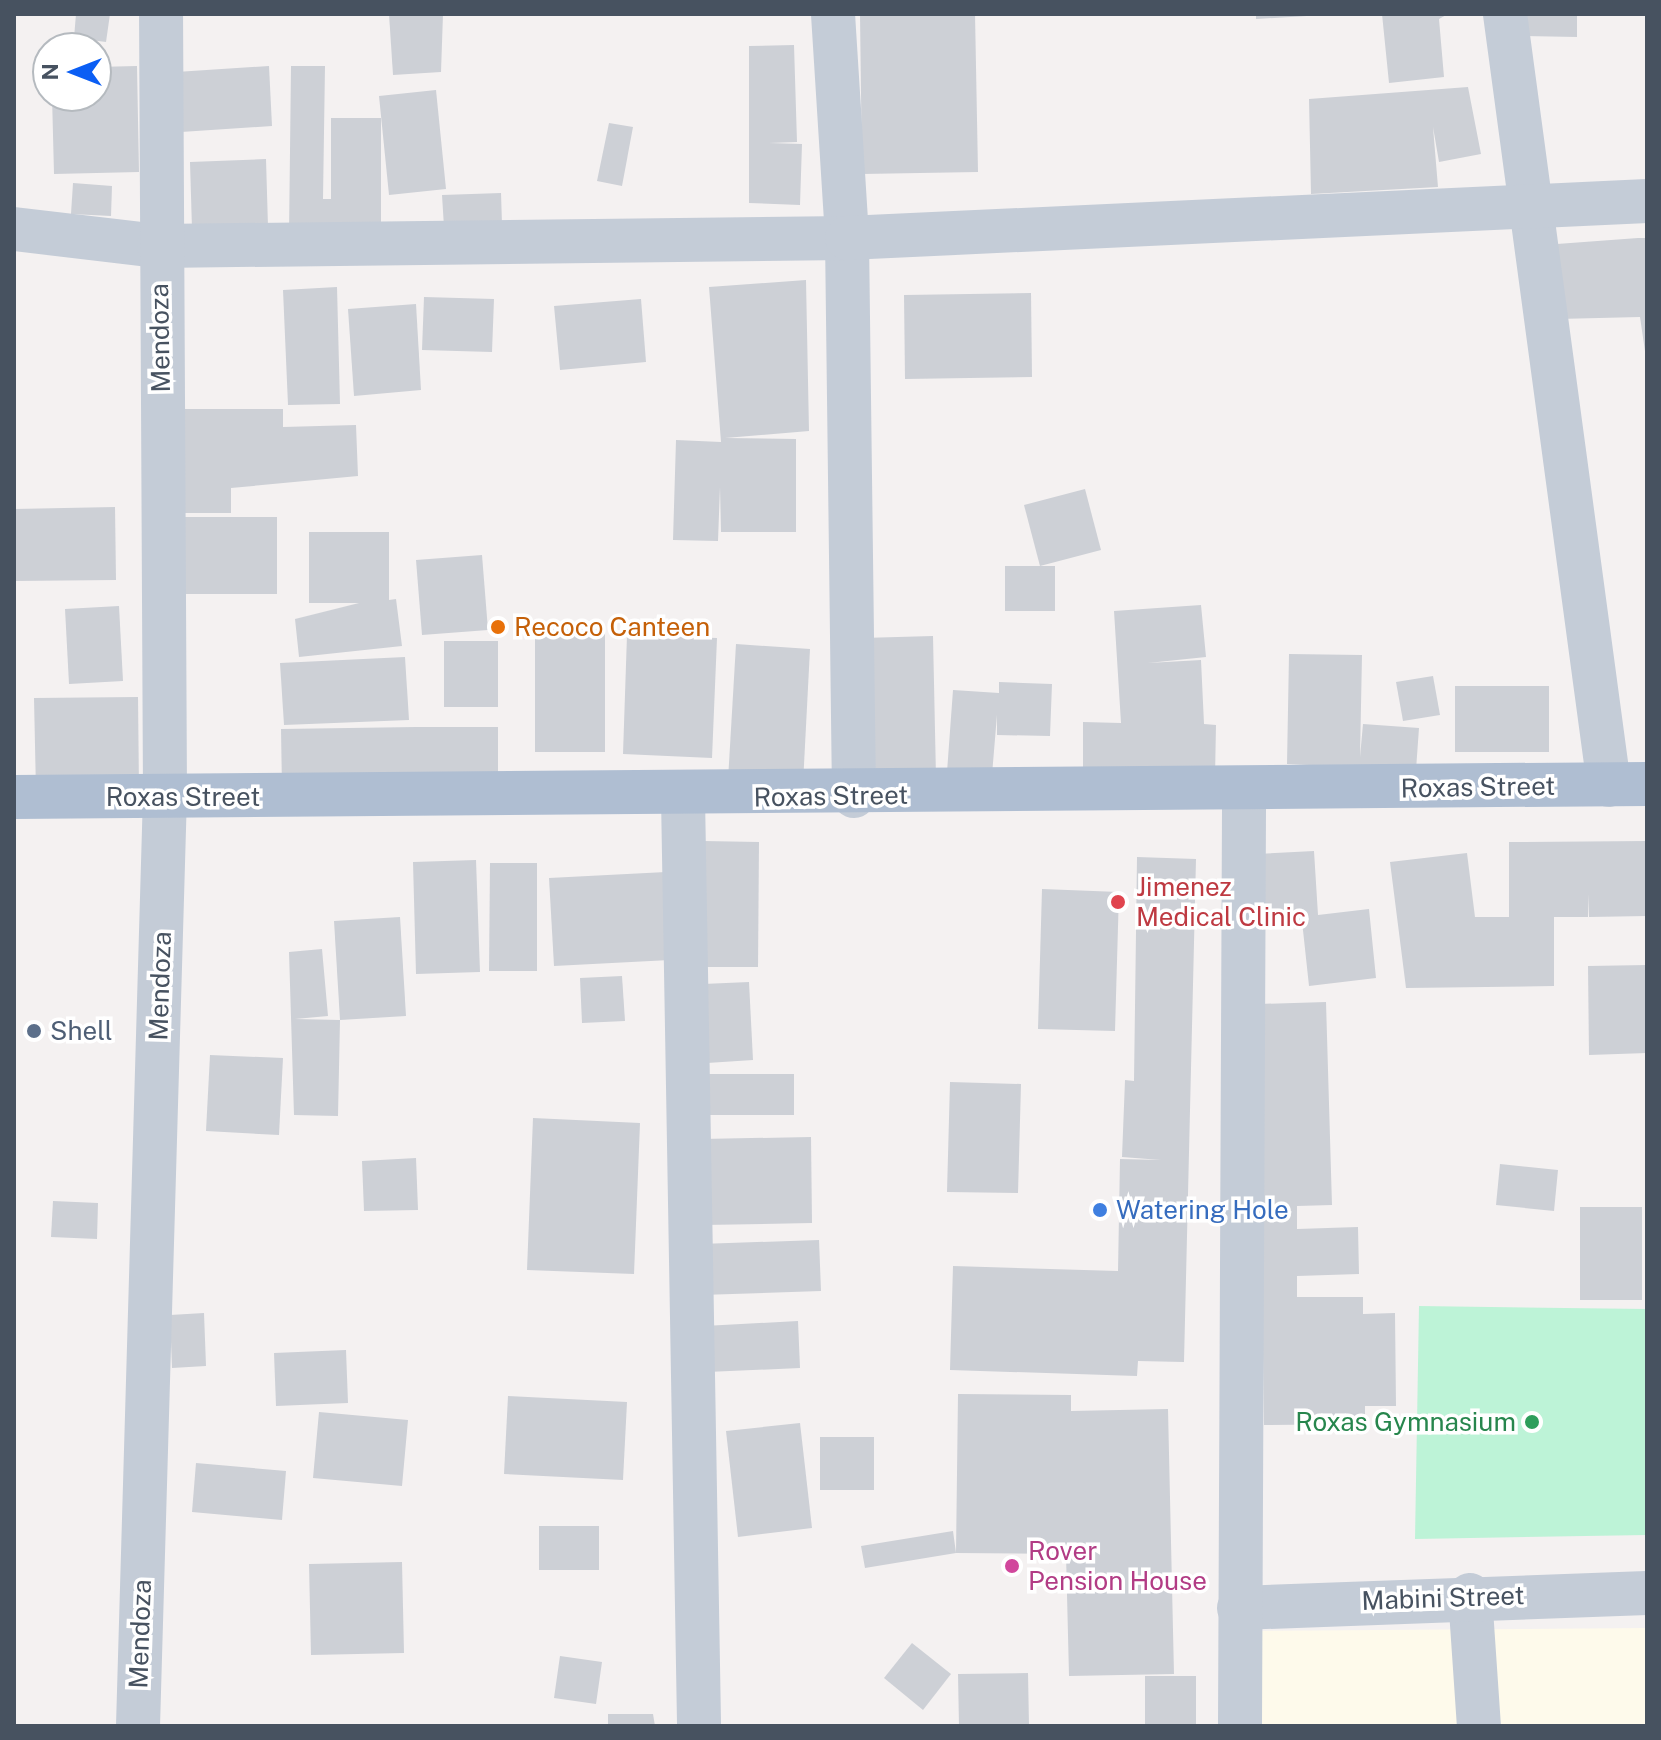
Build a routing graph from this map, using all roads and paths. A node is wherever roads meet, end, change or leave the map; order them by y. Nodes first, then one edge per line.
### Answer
1 (161, 14) edge
2 (833, 14) edge
3 (1505, 14) edge
4 (1647, 201) edge
5 (1528, 203) junction
6 (14, 229) edge
7 (847, 238) junction
8 (159, 246) junction
9 (1628, 784) edge
10 (1244, 792) junction
11 (165, 796) junction
12 (854, 796) junction
13 (14, 797) edge
14 (683, 797) junction
15 (1647, 1593) edge
16 (1470, 1595) junction
17 (1239, 1608) junction
18 (138, 1726) edge
19 (699, 1726) edge
20 (1240, 1726) edge
21 (1479, 1726) edge

1 - 8 street, Mendoza
2 - 7 street
3 - 5 street
4 - 5 street
5 - 7 street
5 - 9 street
6 - 8 street
7 - 8 street
7 - 12 street
8 - 11 street, Mendoza
9 - 10 main road, Roxas Street
10 - 12 main road, Roxas Street
10 - 17 street
11 - 13 main road, Roxas Street
11 - 14 main road, Roxas Street
11 - 18 street, Mendoza
12 - 14 main road, Roxas Street
14 - 19 street
15 - 16 street, Mabini Street
16 - 17 street, Mabini Street
16 - 21 street
17 - 20 street

